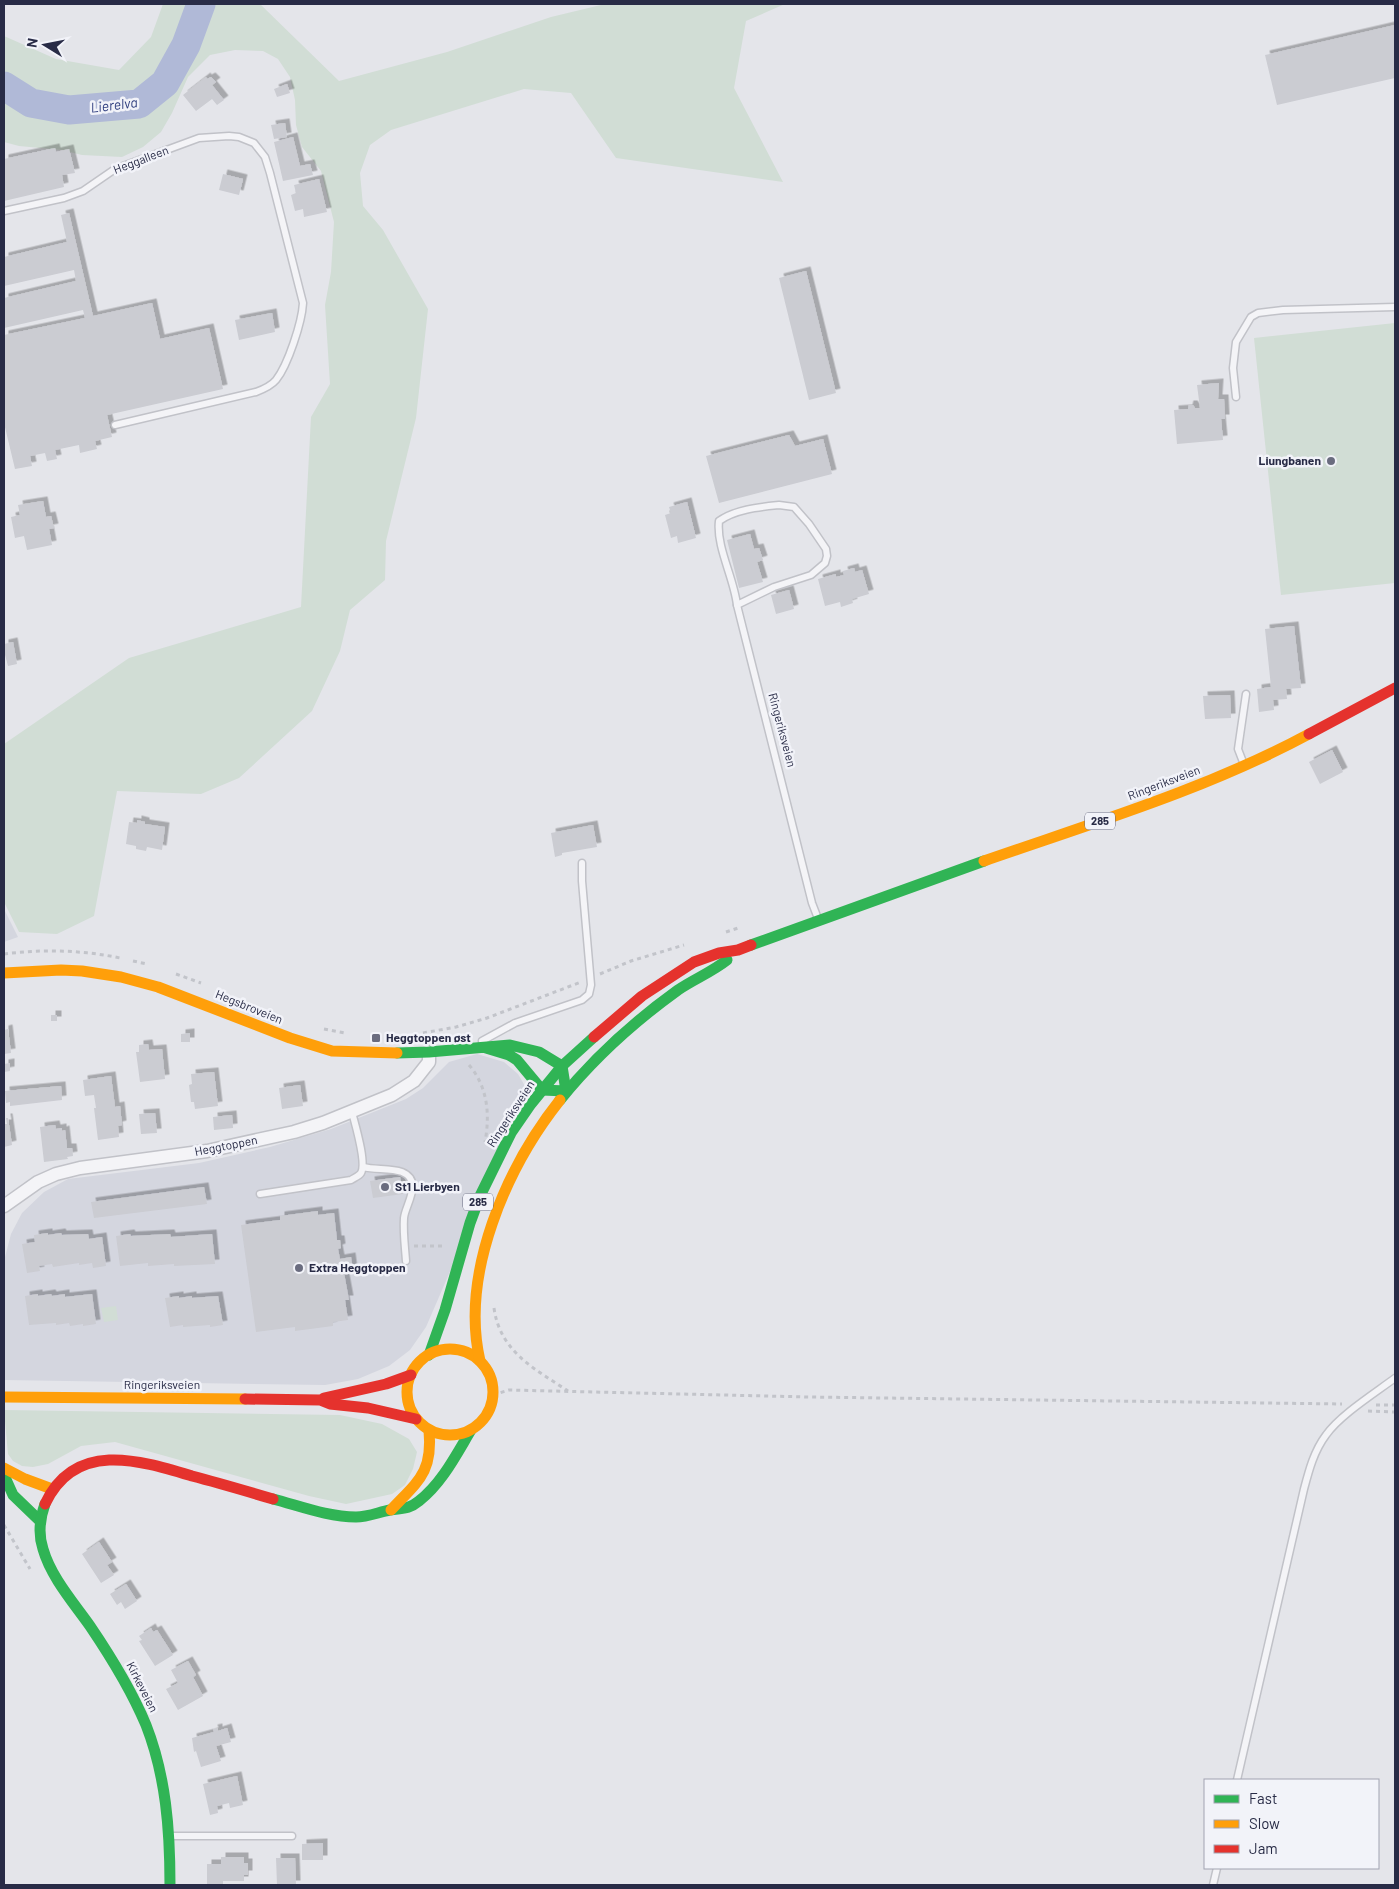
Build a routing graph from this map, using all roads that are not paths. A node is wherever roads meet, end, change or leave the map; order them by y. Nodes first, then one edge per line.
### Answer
1 (4, 211) edge
2 (1395, 307) edge
3 (1236, 398) dead end
4 (115, 426) dead end
5 (737, 604) junction
6 (1395, 688) edge
7 (1246, 694) dead end
8 (1245, 765) junction
9 (582, 863) dead end
10 (819, 919) junction
11 (738, 950) junction
12 (4, 974) edge
13 (473, 1047) junction
14 (486, 1048) junction
15 (429, 1052) junction
16 (562, 1066) junction
17 (542, 1090) junction
18 (566, 1091) junction
19 (352, 1112) junction
20 (363, 1167) junction
21 (260, 1194) dead end
22 (4, 1206) edge
23 (406, 1261) dead end
24 (429, 1355) junction
25 (480, 1361) junction
26 (411, 1375) junction
27 (1395, 1378) edge
28 (4, 1397) edge
29 (320, 1400) junction
30 (416, 1419) junction
31 (429, 1430) junction
32 (471, 1430) junction
33 (4, 1468) edge
34 (4, 1475) edge
35 (52, 1489) junction
36 (391, 1510) junction
37 (40, 1521) junction
38 (1237, 1779) edge
39 (170, 1836) junction
40 (292, 1836) dead end
41 (1217, 1869) edge
42 (170, 1885) edge
43 (1213, 1885) edge

1 - 4 lane, Heggalleen
2 - 3 lane
5 - 5 lane, Ringeriksveien
5 - 10 lane, Ringeriksveien
6 - 8 main road, Ringeriksveien / 285
7 - 8 lane
8 - 10 main road, Ringeriksveien / 285
9 - 13 lane
10 - 11 main road, Ringeriksveien / 285
11 - 16 main road, Ringeriksveien / 285
11 - 18 main road, Ringeriksveien / 285
12 - 15 main road, Hegsbroveien
13 - 14 main road, Hegsbroveien
13 - 15 main road, Hegsbroveien
14 - 16 main road, Hegsbroveien
14 - 17 main road, Hegsbroveien
15 - 19 street, Heggtoppen
16 - 17 main road, Ringeriksveien / 285
16 - 18 main road
17 - 18 main road
17 - 24 main road, Ringeriksveien / 285
18 - 25 main road, Ringeriksveien / 285
19 - 20 lane
19 - 22 street, Heggtoppen
20 - 21 lane
20 - 23 lane
24 - 25 main road
24 - 26 main road, 285
25 - 32 main road, 285
26 - 29 main road, Ringeriksveien / 285
26 - 30 main road, 285
27 - 38 lane
28 - 29 main road, Ringeriksveien / 285
29 - 30 main road, Ringeriksveien / 285
30 - 31 main road, 285
31 - 32 main road, 285
31 - 36 main road
32 - 36 main road, Kirkeveien
33 - 35 main road
34 - 37 main road
35 - 36 main road, Kirkeveien
35 - 37 main road, Kirkeveien
37 - 39 main road, Kirkeveien
39 - 40 lane
39 - 42 main road, Kirkeveien
41 - 43 lane

